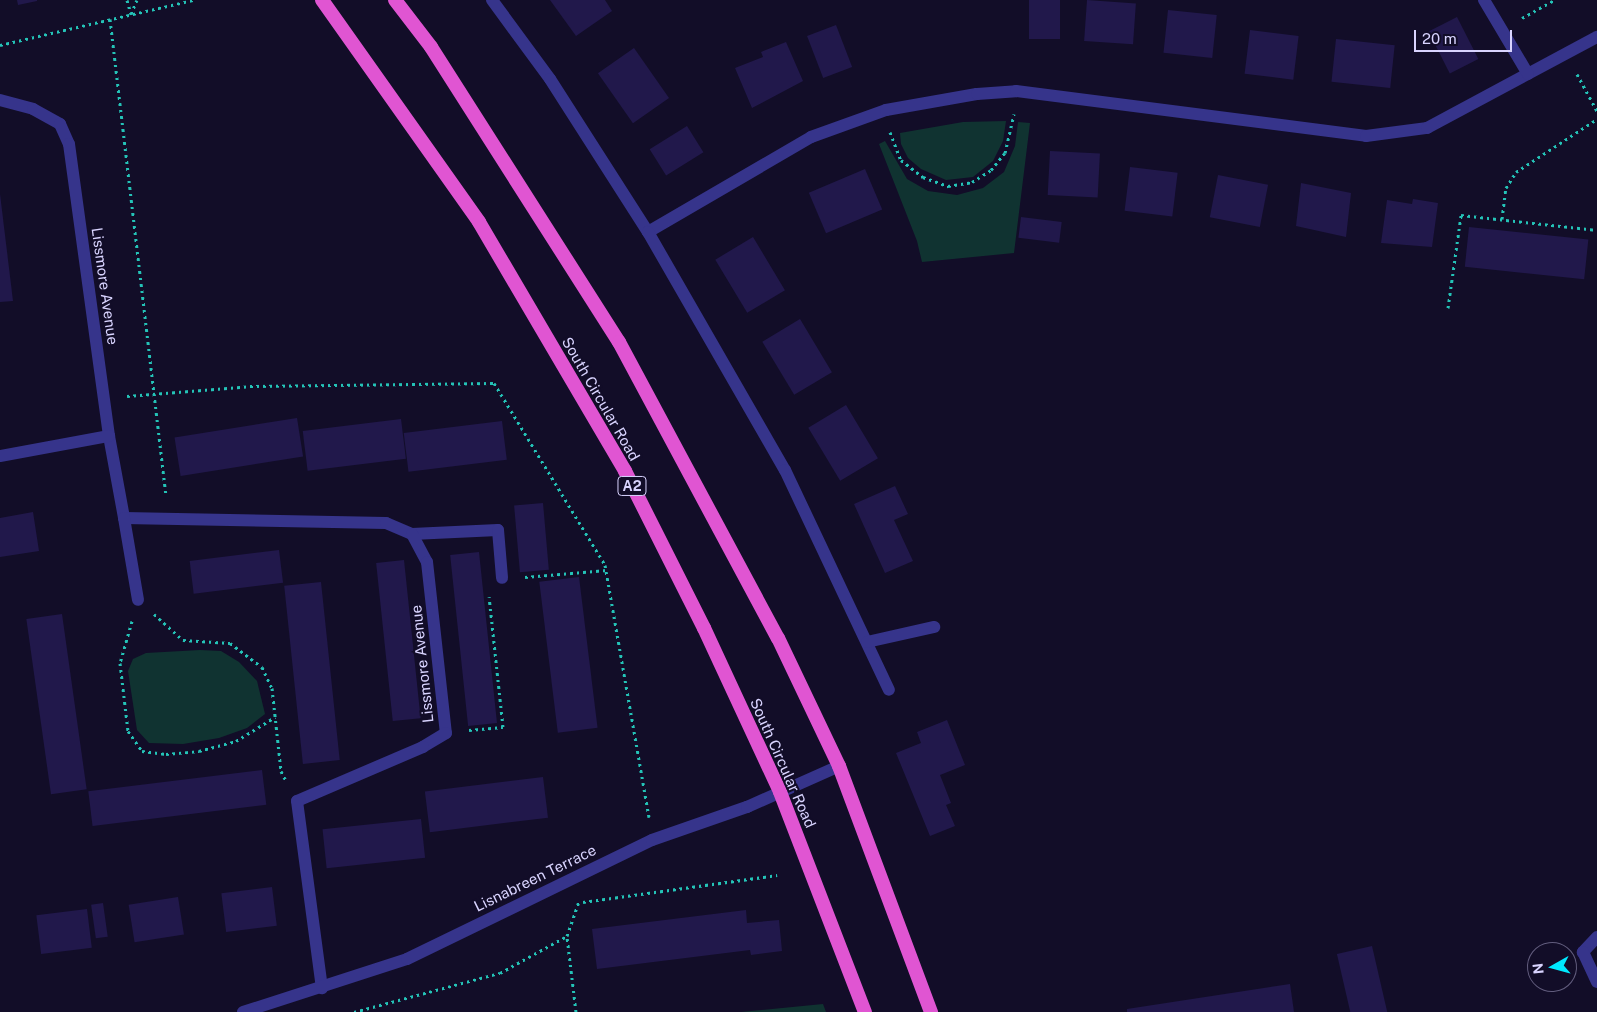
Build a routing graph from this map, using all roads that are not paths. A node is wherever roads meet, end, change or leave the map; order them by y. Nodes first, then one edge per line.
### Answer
1 (322, 0) edge
2 (395, 0) edge
3 (492, 0) edge
4 (1484, 0) edge
5 (1597, 37) edge
6 (1528, 74) junction
7 (0, 100) edge
8 (648, 232) junction
9 (109, 436) junction
10 (0, 456) edge
11 (124, 518) junction
12 (412, 534) junction
13 (502, 578) road end
14 (138, 600) road end
15 (934, 627) dead end
16 (867, 642) junction
17 (889, 690) dead end
18 (839, 766) junction
19 (780, 792) junction
20 (1597, 937) edge
21 (1597, 982) edge
22 (322, 988) junction
23 (243, 1012) edge
24 (865, 1012) edge
25 (931, 1012) edge

1 - 19 highway, South Circular Road / A2
2 - 18 highway
3 - 8 street
4 - 6 street
5 - 6 street
6 - 8 street
7 - 9 street, Lissmore Avenue
8 - 16 street
9 - 10 street
9 - 11 street, Lissmore Avenue
11 - 12 street
11 - 14 street, Lissmore Avenue
12 - 13 street
12 - 22 street, Lissmore Avenue
15 - 16 street
16 - 17 street
18 - 19 street, Lisnabreen Terrace
18 - 25 highway
19 - 22 street, Lisnabreen Terrace
19 - 24 highway, South Circular Road / A2
20 - 21 street
22 - 23 street, Lisnabreen Terrace

